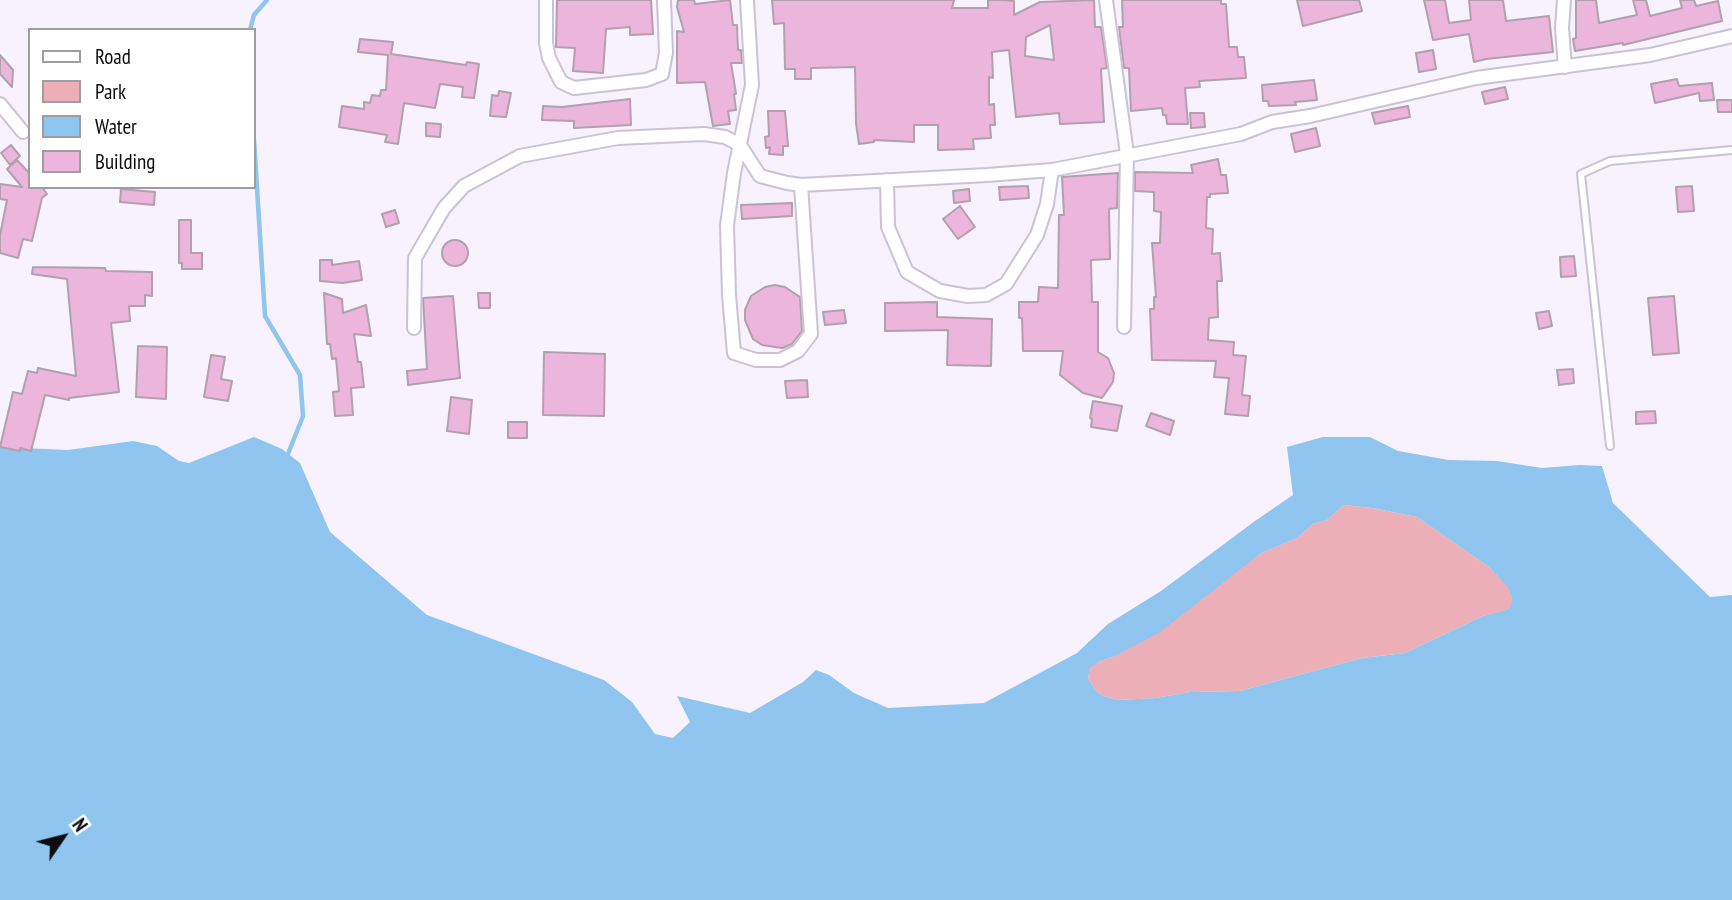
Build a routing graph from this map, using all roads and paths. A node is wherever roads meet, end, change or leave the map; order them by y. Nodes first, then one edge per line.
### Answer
1 (546, 0) edge
2 (664, 0) edge
3 (747, 0) edge
4 (1106, 0) edge
5 (1564, 0) edge
6 (1732, 36) edge
7 (1565, 67) junction
8 (0, 104) edge
9 (23, 132) dead end
10 (740, 145) junction
11 (1732, 150) edge
12 (1127, 154) junction
13 (1052, 170) junction
14 (887, 180) junction
15 (801, 185) junction
16 (1124, 327) dead end
17 (414, 328) dead end
18 (1610, 446) dead end

1 - 2 street
3 - 10 street
4 - 12 street
5 - 7 street
6 - 7 street
7 - 12 street
8 - 9 street
10 - 15 street
10 - 15 street
10 - 17 street
11 - 18 lane
12 - 13 street
12 - 16 street
13 - 14 street
13 - 14 street
14 - 15 street

